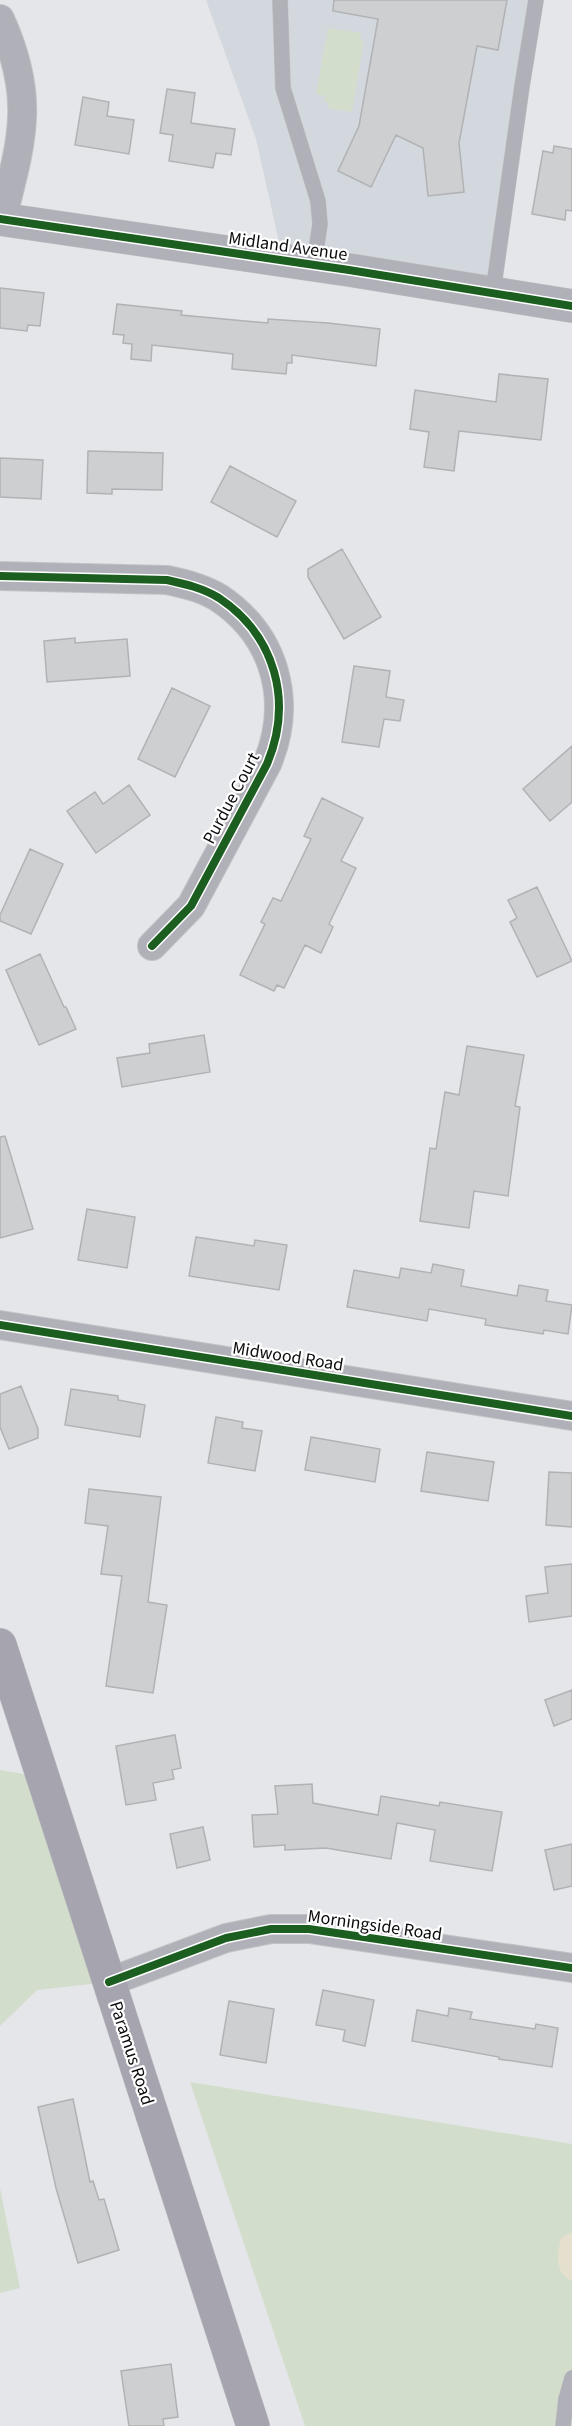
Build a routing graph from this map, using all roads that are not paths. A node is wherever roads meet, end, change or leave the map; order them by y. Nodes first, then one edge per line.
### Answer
1 (280, 0) edge
2 (536, 0) edge
3 (0, 19) edge
4 (1, 219) edge
5 (314, 264) junction
6 (493, 292) junction
7 (572, 306) edge
8 (0, 576) edge
9 (152, 946) dead end
10 (0, 1325) edge
11 (572, 1416) edge
12 (0, 1645) edge
13 (572, 1968) edge
14 (109, 1982) junction
15 (572, 2378) edge
16 (253, 2426) edge
17 (563, 2426) edge

1 - 5 lane
2 - 6 lane
3 - 4 street
4 - 5 street, Midland Avenue
5 - 6 street, Midland Avenue
6 - 7 street, Midland Avenue
8 - 9 street, Purdue Court
10 - 11 street, Midwood Road
12 - 14 main road, Paramus Road
13 - 14 street, Morningside Road
14 - 16 main road, Paramus Road
15 - 17 lane

